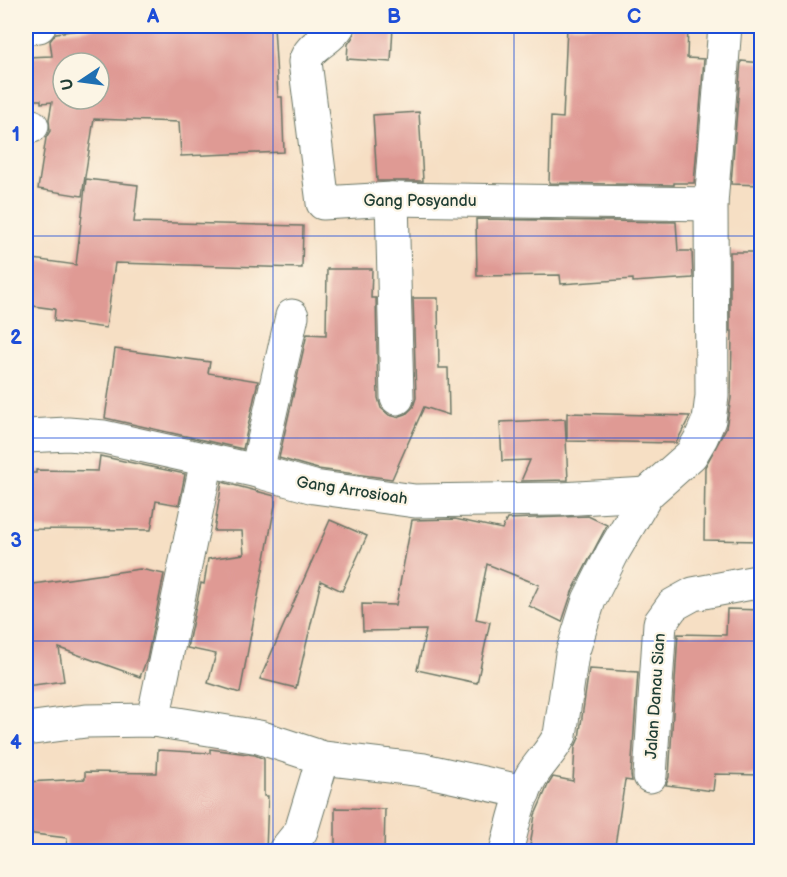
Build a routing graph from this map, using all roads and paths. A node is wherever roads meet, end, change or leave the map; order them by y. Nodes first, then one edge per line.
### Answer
1 (39, 26) edge
2 (339, 26) edge
3 (725, 26) edge
4 (26, 28) edge
5 (392, 199) junction
6 (711, 204) junction
7 (292, 316) dead end
8 (397, 398) dead end
9 (26, 436) edge
10 (207, 460) junction
11 (257, 471) junction
12 (647, 494) junction
13 (762, 581) edge
14 (153, 720) junction
15 (26, 729) edge
16 (323, 758) junction
17 (650, 776) dead end
18 (524, 792) junction
19 (284, 852) edge
20 (506, 852) edge

1 - 4 street
2 - 5 street, Gang Posyandu
3 - 6 street
5 - 6 street, Gang Posyandu
5 - 8 street
6 - 12 street
7 - 11 street
9 - 10 street, Gang Arrosioah
10 - 11 street, Gang Arrosioah
10 - 14 street
11 - 12 street, Gang Arrosioah
12 - 18 street
13 - 17 street, Jalan Danau Sian
14 - 15 street
14 - 16 street
16 - 18 street
16 - 19 street
18 - 20 street

